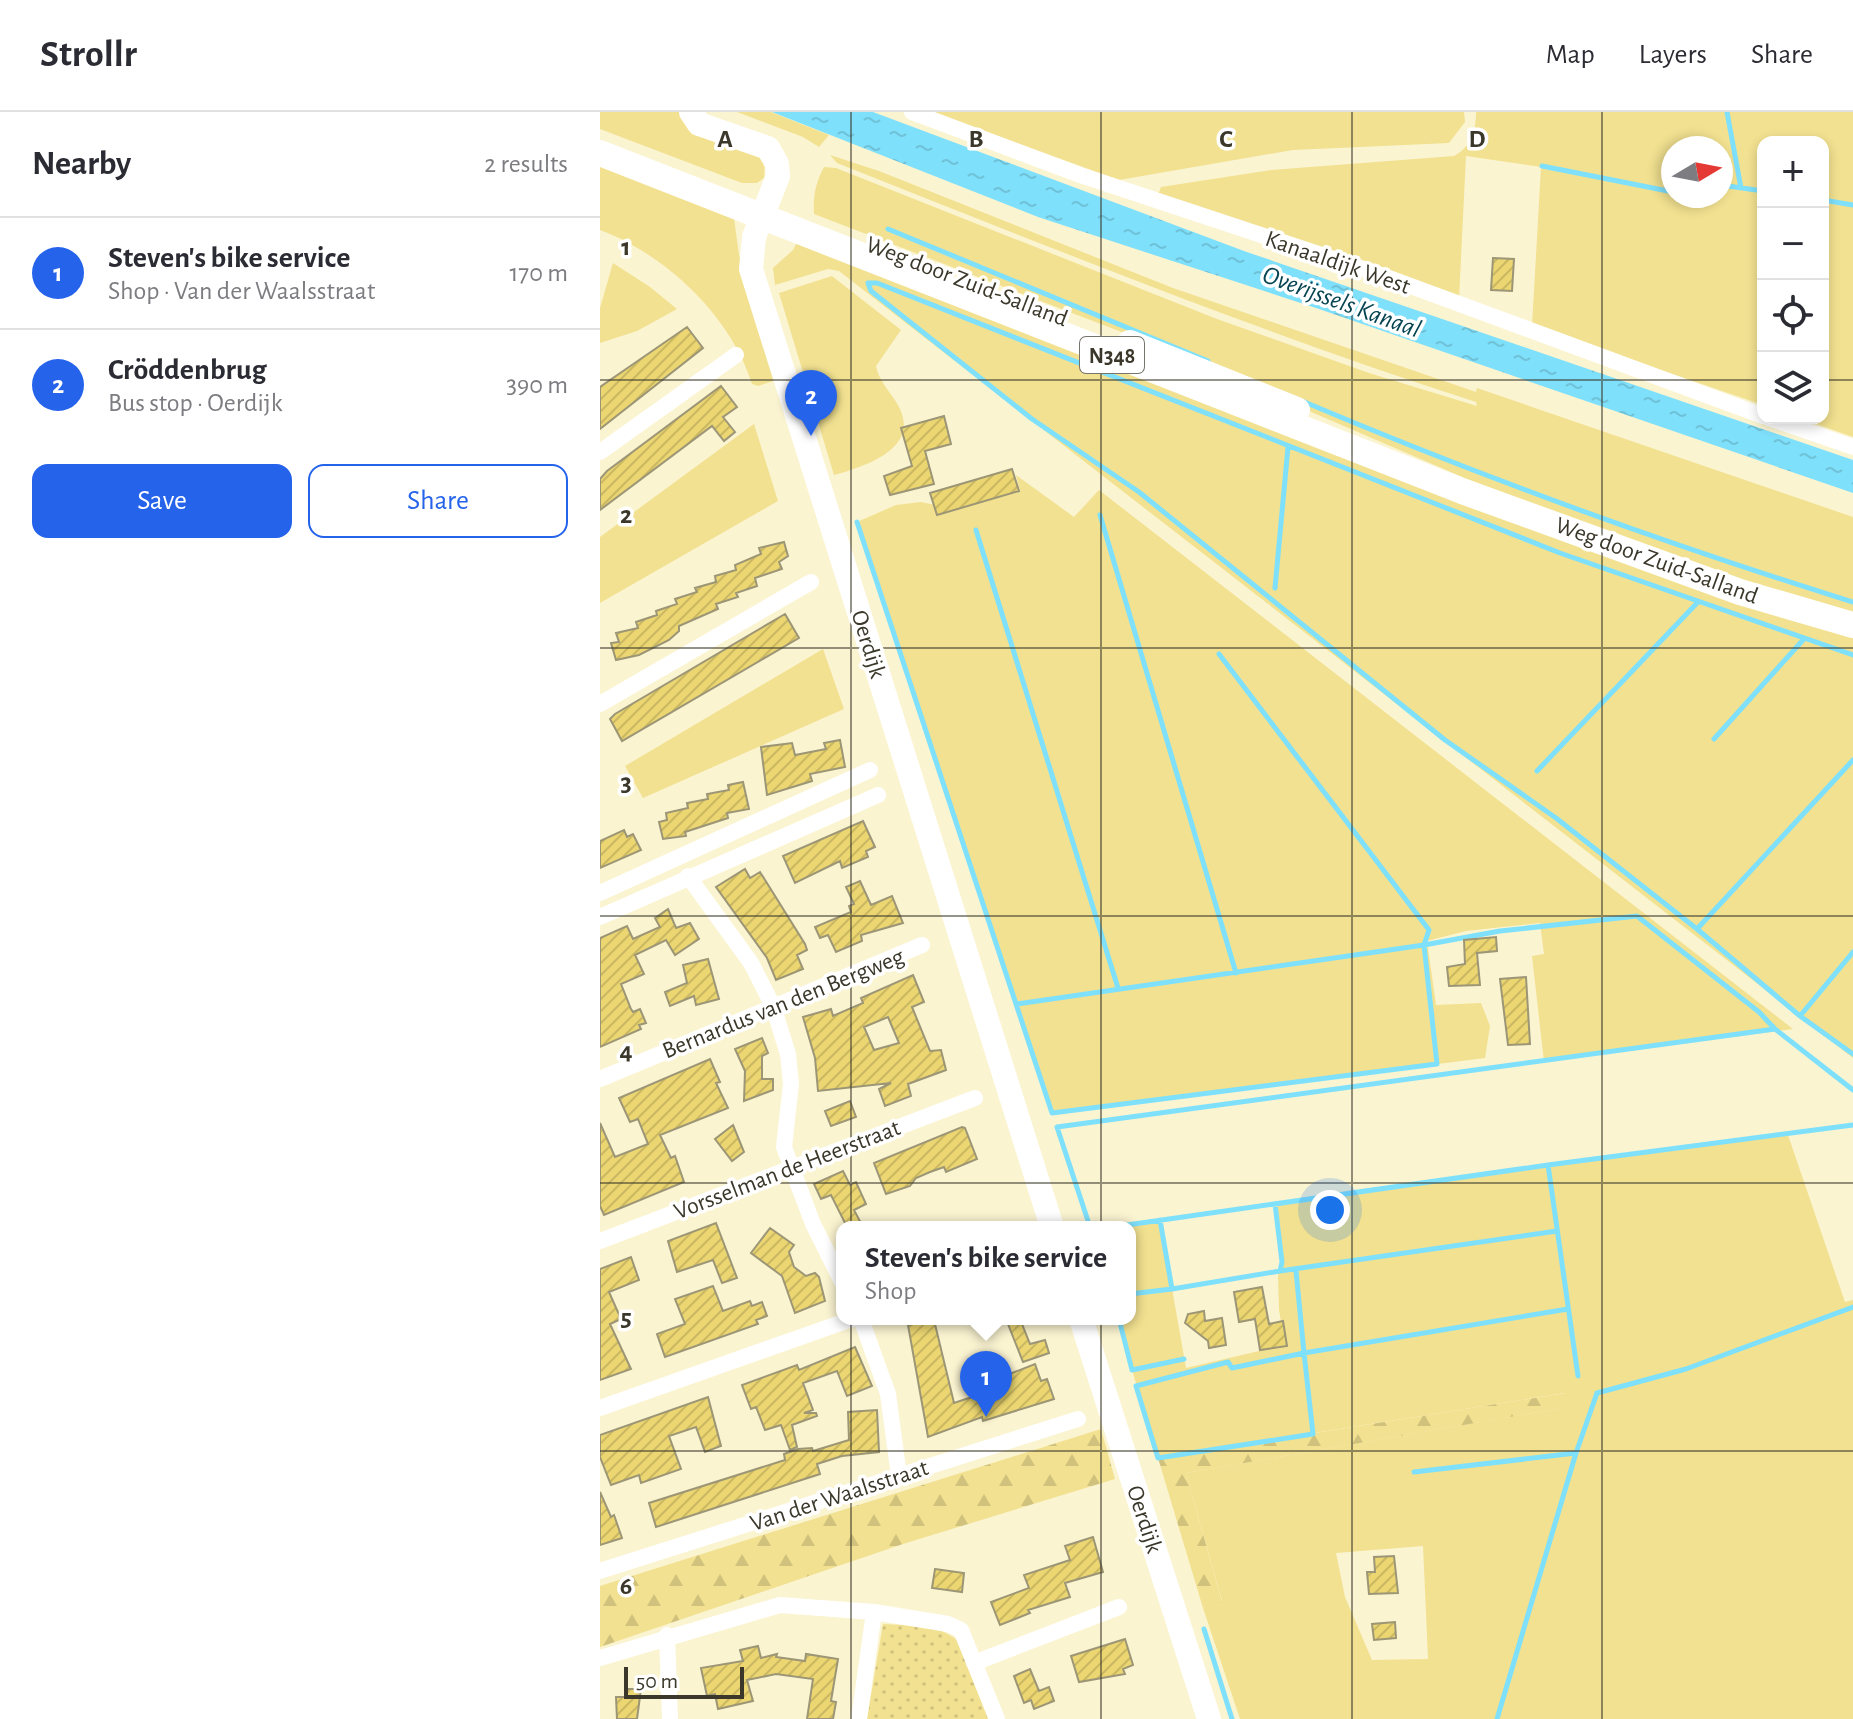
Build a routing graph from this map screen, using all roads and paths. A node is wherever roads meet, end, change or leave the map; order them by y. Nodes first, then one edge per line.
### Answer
1 (691, 112) edge
2 (912, 112) edge
3 (600, 136) edge
4 (600, 153) edge
5 (766, 211) junction
6 (736, 355) dead end
7 (1757, 414) edge
8 (1786, 424) edge
9 (1853, 447) edge
10 (600, 452) edge
11 (811, 582) dead end
12 (1853, 625) edge
13 (600, 704) edge
14 (870, 770) dead end
15 (878, 795) dead end
16 (665, 863) junction
17 (682, 879) junction
18 (600, 893) edge
19 (600, 917) edge
20 (922, 945) dead end
21 (773, 1006) junction
22 (600, 1079) edge
23 (975, 1098) dead end
24 (790, 1167) junction
25 (1050, 1221) edge
26 (600, 1241) edge
27 (836, 1270) edge
28 (836, 1325) edge
29 (863, 1325) edge
30 (1083, 1325) edge
31 (600, 1408) edge
32 (1078, 1419) dead end
33 (899, 1476) junction
34 (600, 1571) edge
35 (1119, 1607) dead end
36 (874, 1612) junction
37 (667, 1635) junction
38 (600, 1658) edge
39 (974, 1663) junction
40 (670, 1719) edge
41 (859, 1719) edge
42 (997, 1719) edge
43 (1209, 1719) edge

1 - 5 street, Oerdijk
2 - 7 street, Kanaaldijk West
3 - 5 main road, Weg door Zuid-Salland / N348
4 - 5 main road, Weg door Zuid-Salland / N348
5 - 12 main road, Weg door Zuid-Salland / N348
5 - 25 street, Oerdijk
6 - 10 street
8 - 9 street
11 - 13 street
14 - 16 street
15 - 17 street
16 - 17 street
16 - 18 street
17 - 19 street
17 - 21 street
20 - 21 street, Bernardus van den Bergweg
21 - 22 street, Bernardus van den Bergweg
21 - 24 street
23 - 24 street, Vorsselman de Heerstraat
24 - 26 street, Vorsselman de Heerstraat
24 - 27 street
28 - 31 street
29 - 33 street
30 - 43 street, Oerdijk
32 - 33 street, Van der Waalsstraat
33 - 34 street, Van der Waalsstraat
35 - 39 street
36 - 37 street
36 - 39 street
36 - 41 street
37 - 38 street
37 - 40 street
39 - 42 street

